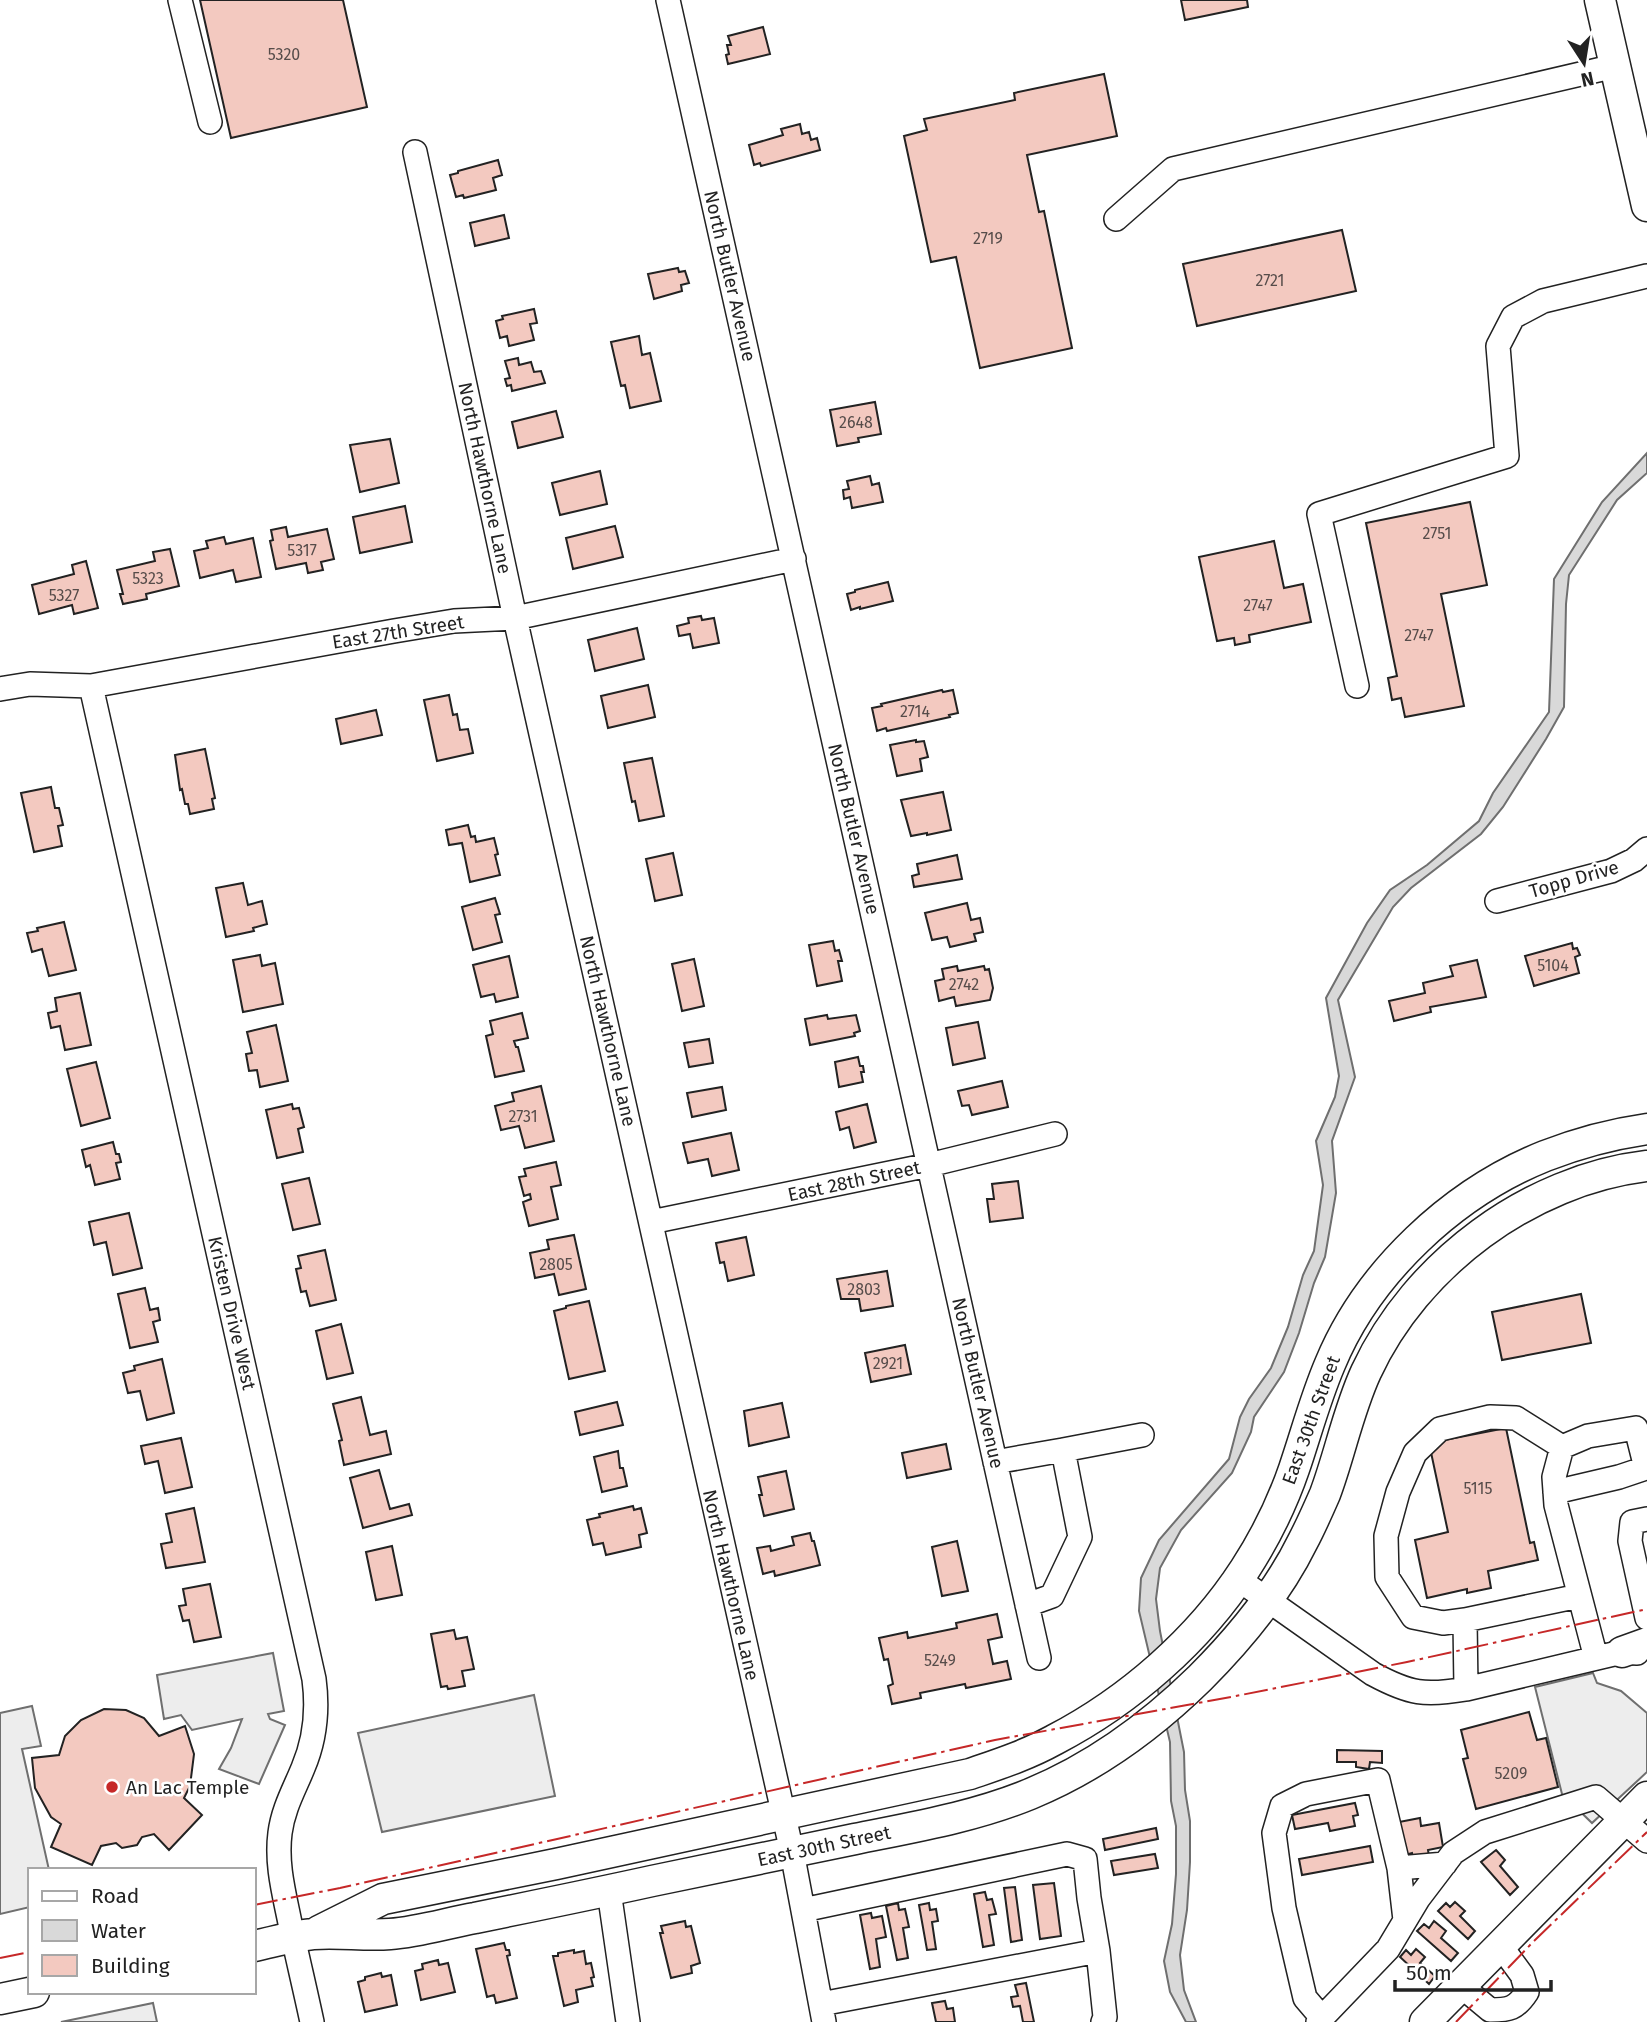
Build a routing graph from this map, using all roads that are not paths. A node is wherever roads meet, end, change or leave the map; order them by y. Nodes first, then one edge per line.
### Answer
1 (180, 0) edge
2 (668, 0) edge
3 (1600, 0) edge
4 (1615, 66) junction
5 (210, 122) dead end
6 (415, 152) dead end
7 (1647, 206) edge
8 (1116, 219) dead end
9 (1647, 276) edge
10 (794, 559) junction
11 (514, 618) junction
12 (91, 686) junction
13 (1357, 686) dead end
14 (0, 689) edge
15 (1647, 849) edge
16 (1497, 901) dead end
17 (1647, 1129) edge
18 (1055, 1134) dead end
19 (929, 1165) junction
20 (1647, 1166) edge
21 (651, 1222) junction
22 (1142, 1435) dead end
23 (1562, 1447) junction
24 (1063, 1450) junction
25 (995, 1462) junction
26 (1555, 1492) junction
27 (1647, 1518) edge
28 (1238, 1579) junction
29 (1579, 1596) junction
30 (1266, 1601) junction
31 (1027, 1605) junction
32 (1647, 1618) edge
33 (1465, 1620) junction
34 (1628, 1652) edge
35 (1039, 1658) dead end
36 (1466, 1689) junction
37 (1647, 1797) edge
38 (783, 1815) junction
39 (1623, 1821) junction
40 (1647, 1842) edge
41 (792, 1852) junction
42 (1445, 1864) junction
43 (1399, 1868) junction
44 (609, 1891) junction
45 (803, 1910) junction
46 (1405, 1920) junction
47 (303, 1936) junction
48 (1500, 1945) junction
49 (256, 1946) edge
50 (1098, 1951) junction
51 (1460, 1985) junction
52 (28, 1993) edge
53 (0, 1999) edge
54 (823, 2013) edge
55 (1320, 2020) edge
56 (312, 2022) edge
57 (628, 2022) edge
58 (1103, 2022) edge
59 (1425, 2022) edge

1 - 5 street
2 - 10 street, North Butler Avenue
3 - 4 main road
4 - 7 main road
4 - 8 street
6 - 11 street, North Hawthorne Lane
9 - 13 street
10 - 11 street, East 27th Street
10 - 19 street, North Butler Avenue
11 - 12 street, East 27th Street
11 - 21 street, North Hawthorne Lane
12 - 14 street, East 27th Street
12 - 47 street, Kristen Drive West
15 - 16 street, Topp Drive
17 - 28 main road, East 30th Street
18 - 19 street, East 28th Street
19 - 21 street, East 28th Street
19 - 25 street, North Butler Avenue
20 - 30 main road, East 30th Street
21 - 38 street, North Hawthorne Lane
22 - 24 street
23 - 26 street
23 - 26 street
23 - 33 street
24 - 25 street
24 - 31 street
25 - 31 street, North Butler Avenue
26 - 29 street
27 - 32 street
28 - 30 street
28 - 38 main road, East 30th Street
29 - 33 street
29 - 34 street
30 - 36 street
30 - 41 main road, East 30th Street
31 - 35 street, North Butler Avenue
33 - 36 street
34 - 36 street
37 - 39 main road
38 - 41 street, North Hawthorne Lane
38 - 47 main road, East 30th Street
39 - 40 street
39 - 42 street
39 - 48 main road
41 - 44 main road, East 30th Street
41 - 45 street, North Hawthorne Lane
42 - 43 street
42 - 46 street
43 - 46 street
43 - 55 street
44 - 47 main road, East 30th Street
44 - 57 street
45 - 50 street
45 - 54 street, North Hawthorne Lane
46 - 55 street
47 - 49 main road, East 30th Street
47 - 56 street, Kristen Drive West
48 - 51 main road
48 - 51 street
50 - 54 street
50 - 58 street
51 - 59 main road
52 - 53 main road

